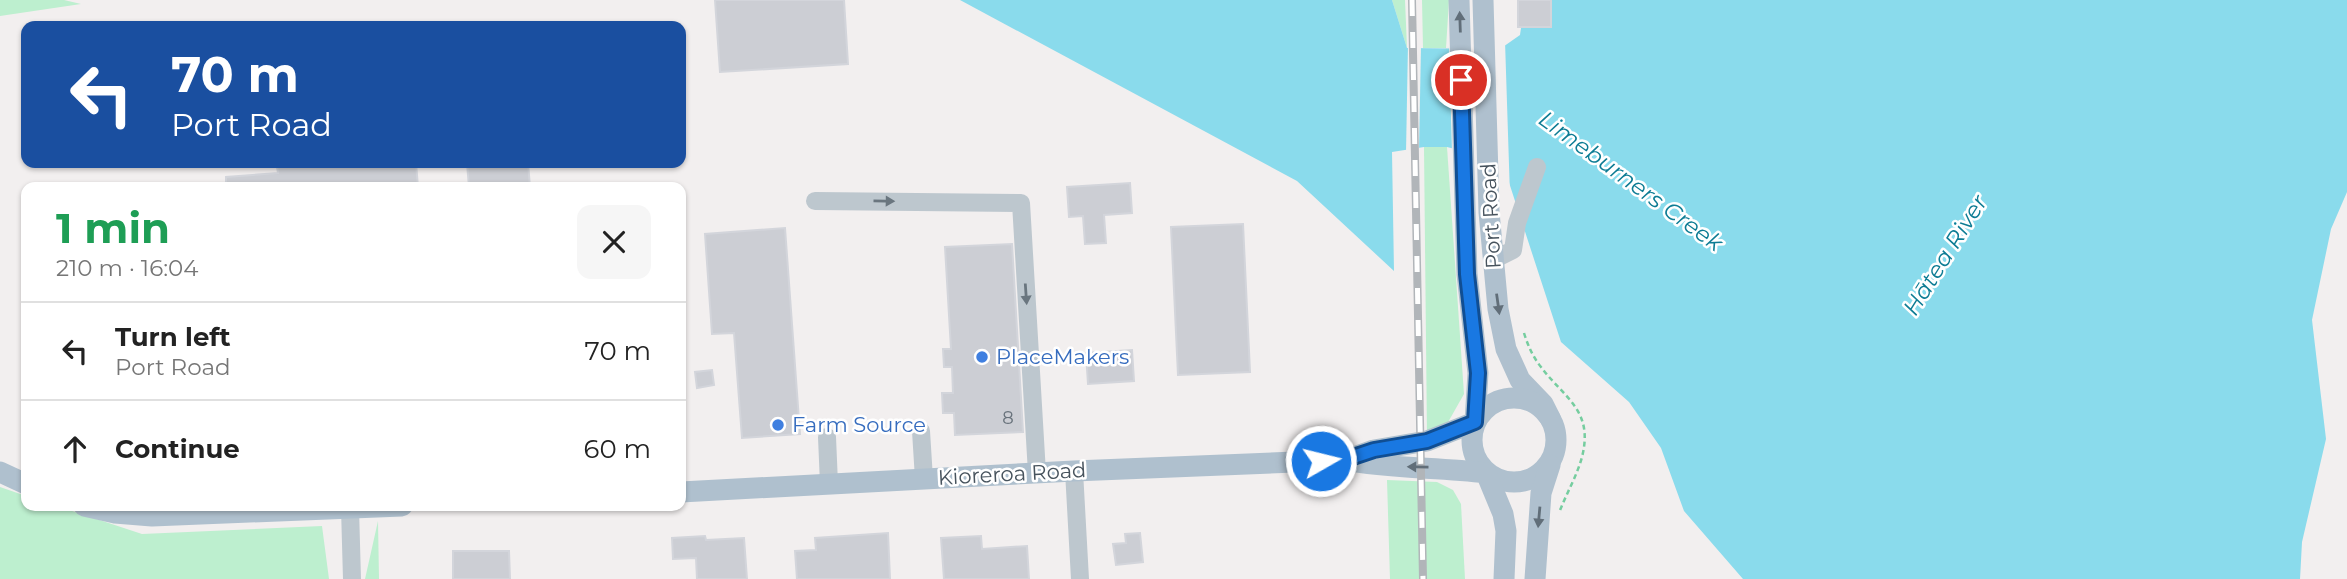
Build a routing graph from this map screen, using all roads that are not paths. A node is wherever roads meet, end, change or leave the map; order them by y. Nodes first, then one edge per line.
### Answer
1 (1459, 0) edge
2 (1483, 0) edge
3 (1537, 167) dead end
4 (815, 201) dead end
5 (1493, 260) junction
6 (1550, 418) junction
7 (1475, 422) junction
8 (921, 431) dead end
9 (827, 437) dead end
10 (1553, 456) junction
11 (1344, 460) junction
12 (1074, 471) junction
13 (0, 472) edge
14 (1037, 473) junction
15 (1486, 473) junction
16 (924, 479) junction
17 (21, 482) edge
18 (829, 484) junction
19 (686, 492) edge
20 (106, 511) edge
21 (276, 511) edge
22 (350, 511) edge
23 (352, 579) edge
24 (1080, 579) edge
25 (1504, 579) edge
26 (1535, 579) edge

7 -> 1 main road, Port Road
2 - 5 main road, Port Road
3 - 5 street
4 -> 14 street
5 -> 6 main road, Port Road
6 - 7 main road
6 - 10 main road, Port Road
7 - 11 main road, Kioreroa Road
7 - 15 main road, Port Road
8 - 16 street
9 - 18 street
10 - 15 main road
10 -> 26 main road, Port Road
11 - 12 main road, Kioreroa Road
15 -> 11 main road, Kioreroa Road
12 - 14 main road, Kioreroa Road
12 - 24 street
13 - 17 main road
14 - 16 main road, Kioreroa Road
15 - 25 main road, Port Road
16 - 18 main road, Kioreroa Road
18 - 19 main road, Kioreroa Road
20 - 21 main road
22 - 23 street

